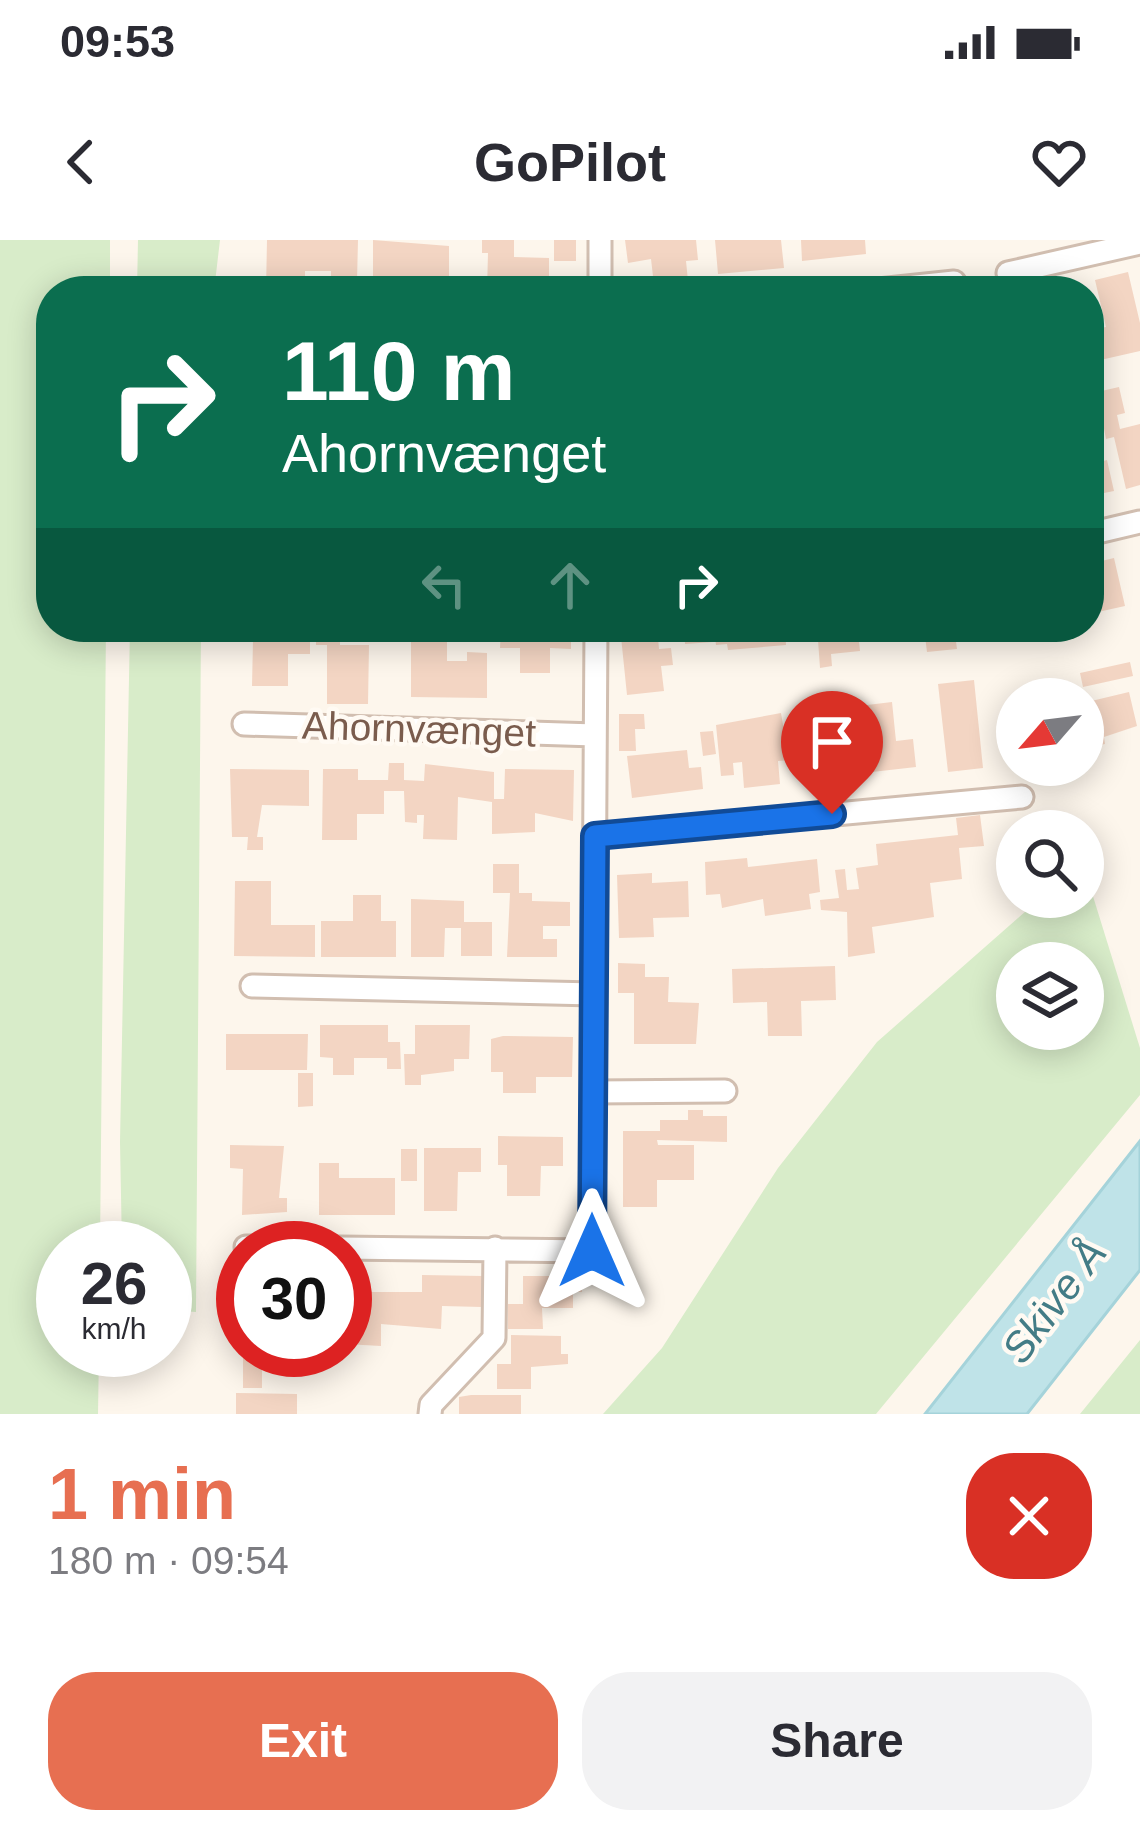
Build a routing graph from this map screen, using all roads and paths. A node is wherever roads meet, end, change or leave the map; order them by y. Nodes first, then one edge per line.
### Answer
1 (600, 240) edge
2 (1140, 243) edge
3 (1008, 273) dead end
4 (600, 276) edge
5 (1140, 522) edge
6 (1104, 530) edge
7 (596, 642) edge
8 (244, 724) dead end
9 (595, 735) junction
10 (1022, 797) dead end
11 (595, 836) junction
12 (252, 986) dead end
13 (594, 994) junction
14 (725, 1091) dead end
15 (593, 1092) junction
16 (372, 1247) edge
17 (495, 1248) junction
18 (430, 1414) edge

1 - 4 street
2 - 3 street
5 - 6 street
7 - 9 street, Ahornvænget
8 - 9 street, Ahornvænget
9 - 11 street, Ahornvænget
10 - 11 street
11 - 13 street, Ahornvænget
12 - 13 street
13 - 15 street, Ahornvænget
14 - 15 street
15 - 17 street, Ahornvænget
16 - 17 street, Ahornvænget
17 - 18 street

